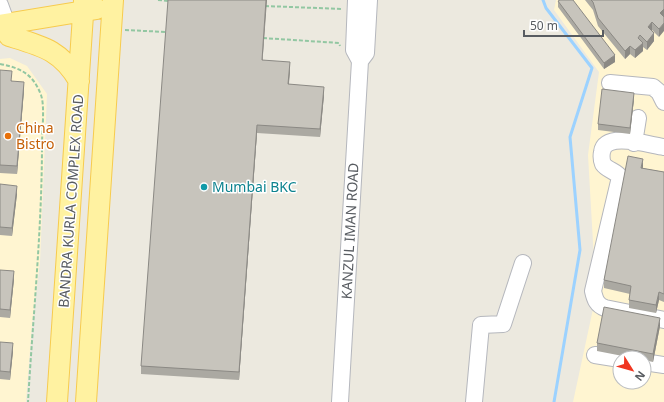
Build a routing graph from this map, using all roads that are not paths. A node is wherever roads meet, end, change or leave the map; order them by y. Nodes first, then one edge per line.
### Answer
1 (369, 0) edge
2 (350, 2) edge
3 (0, 5) edge
4 (83, 12) edge
5 (114, 14) edge
6 (4, 31) edge
7 (360, 61) junction
8 (79, 81) junction
9 (610, 83) dead end
10 (664, 102) edge
11 (638, 118) dead end
12 (634, 143) junction
13 (664, 147) edge
14 (523, 263) dead end
15 (664, 320) edge
16 (595, 355) dead end
17 (612, 358) edge
18 (652, 363) edge
19 (664, 365) edge
20 (57, 402) edge
21 (86, 402) edge
22 (340, 402) edge
23 (474, 402) edge

1 - 7 street, KANZUL IMAN ROAD
2 - 7 street, KANZUL IMAN ROAD
3 - 6 street
4 - 5 main road
4 - 6 main road
4 - 8 main road, BANDRA KURLA COMPLEX ROAD
5 - 21 main road, BANDRA KURLA COMPLEX ROAD
6 - 8 main road
7 - 22 street, KANZUL IMAN ROAD
8 - 20 main road, BANDRA KURLA COMPLEX ROAD
9 - 10 street
11 - 12 street
12 - 13 street
12 - 15 street
14 - 23 street
16 - 17 street
18 - 19 street

